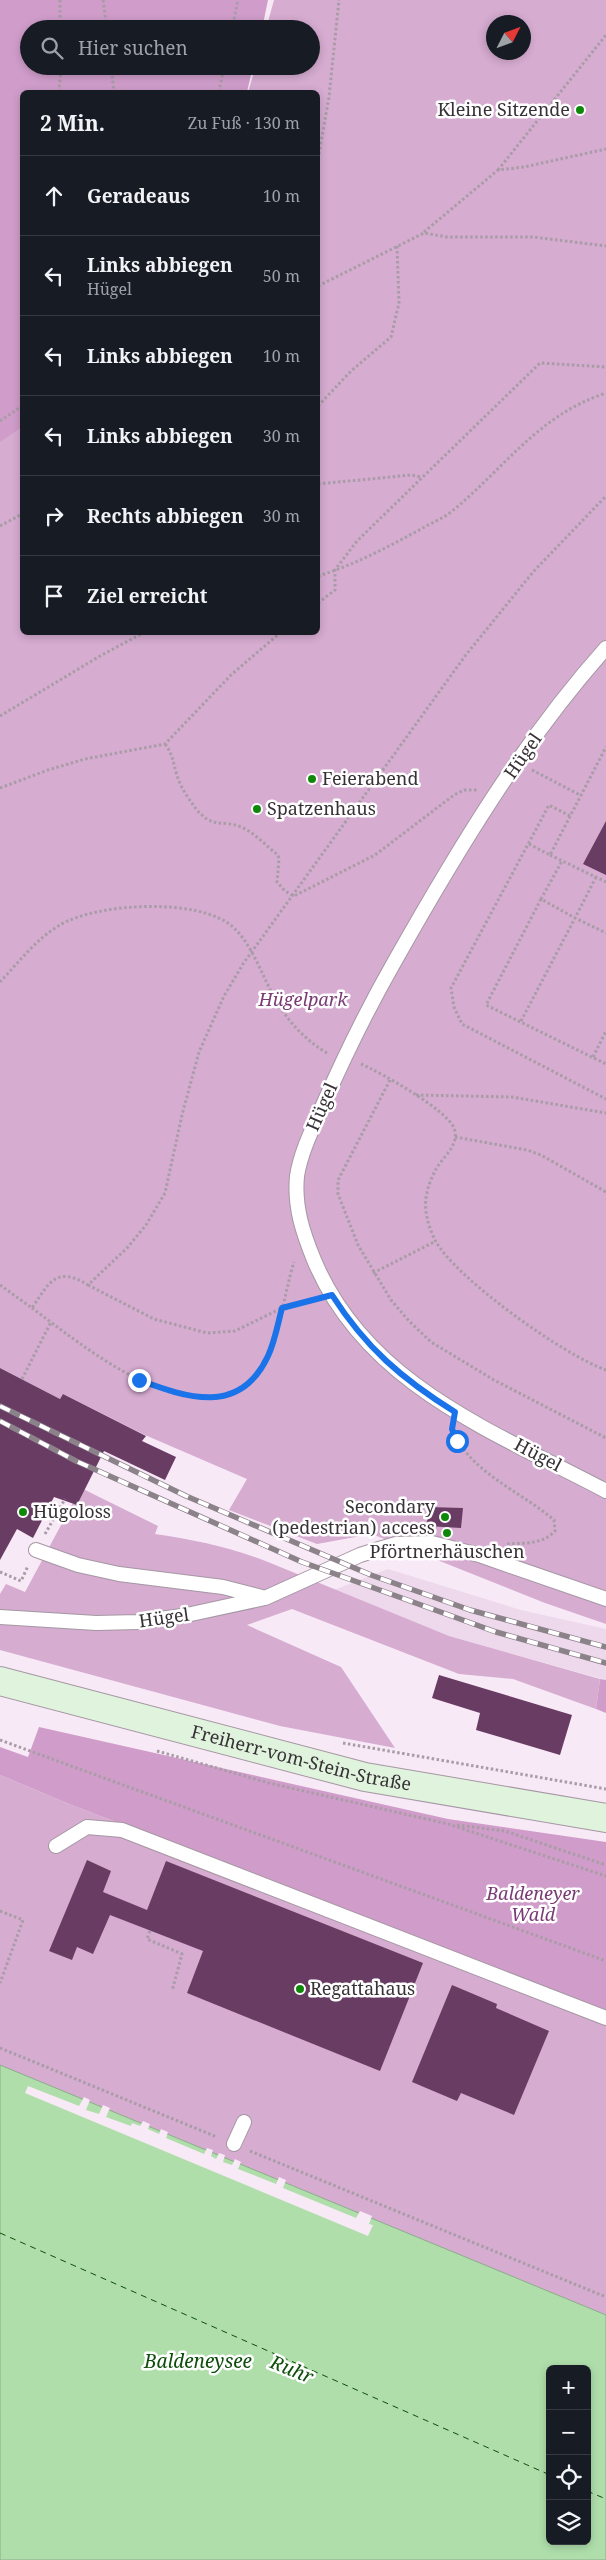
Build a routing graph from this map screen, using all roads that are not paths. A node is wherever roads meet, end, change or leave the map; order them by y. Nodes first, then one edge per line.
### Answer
1 (606, 648) edge
2 (606, 1491) edge
3 (36, 1550) road end
4 (265, 1598) junction
5 (606, 1599) edge
6 (0, 1616) edge
7 (0, 1681) edge
8 (606, 1818) edge
9 (56, 1846) dead end
10 (606, 2018) edge
11 (244, 2122) dead end
12 (234, 2144) road end

1 - 2 lane, Hügel
3 - 4 lane
4 - 5 lane, Hügel
4 - 6 lane, Hügel
7 - 8 main road, Freiherr-vom-Stein-Straße
9 - 10 lane
11 - 12 lane

